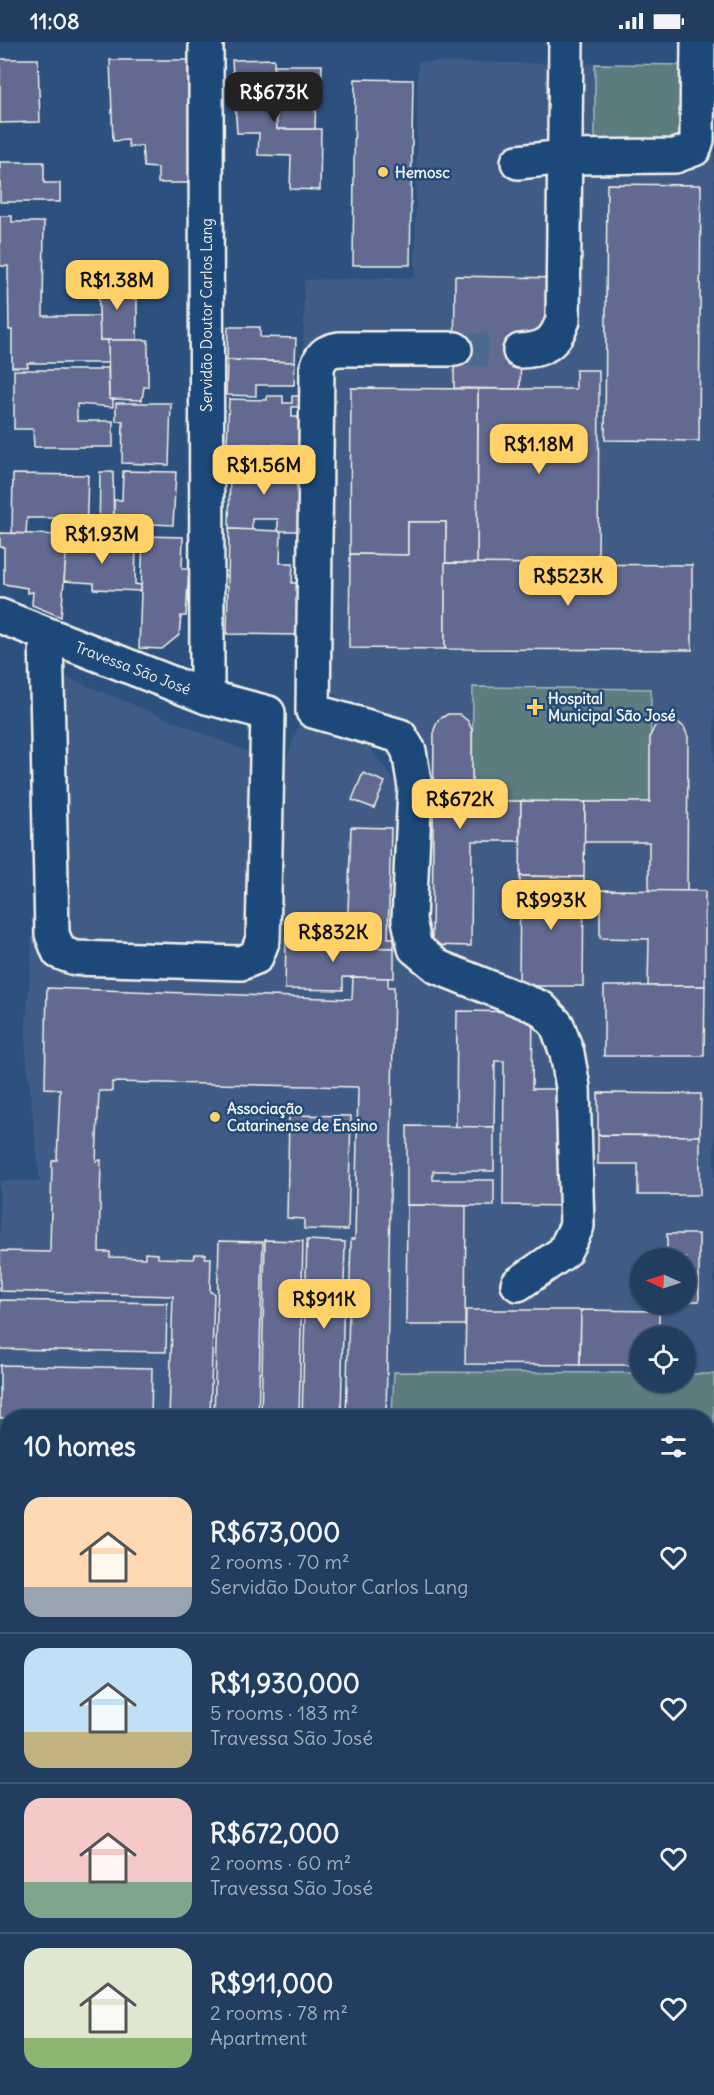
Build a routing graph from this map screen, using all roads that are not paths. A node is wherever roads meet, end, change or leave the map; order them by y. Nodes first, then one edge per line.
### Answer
1 (206, 42) edge
2 (566, 42) edge
3 (698, 42) edge
4 (565, 157) junction
5 (518, 162) dead end
6 (455, 349) tunnel mouth
7 (520, 351) tunnel mouth
8 (0, 616) edge
9 (46, 634) junction
10 (207, 697) junction
11 (518, 1284) dead end

1 - 10 street, Servidão Doutor Carlos Lang
2 - 4 street
3 - 4 street
4 - 5 street
4 - 7 street
6 - 11 street
8 - 9 street, Travessa São José
9 - 10 street, Travessa São José
9 - 10 street, Travessa São José

